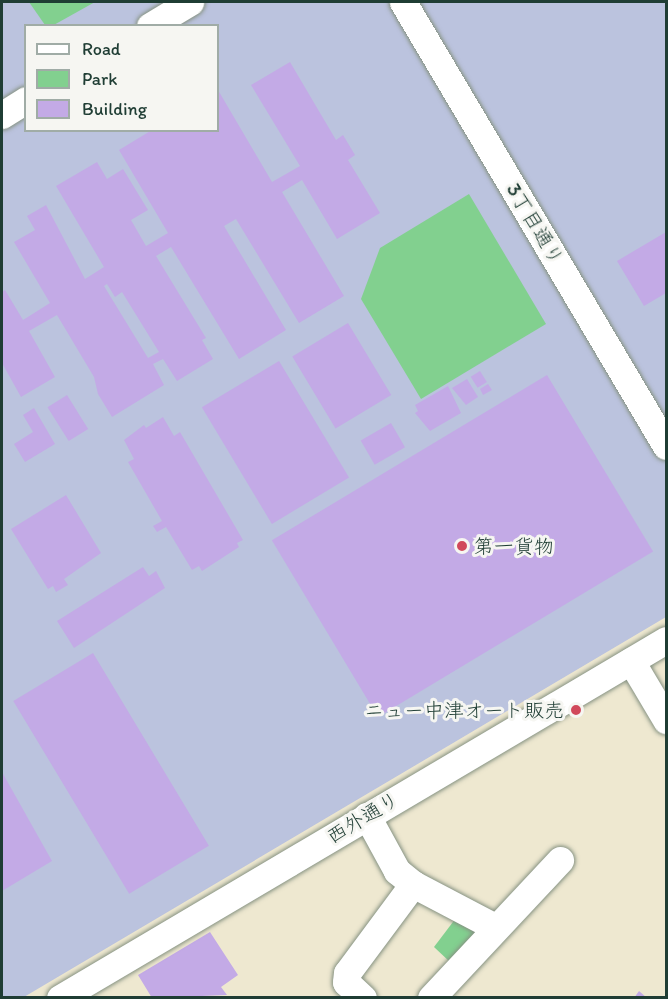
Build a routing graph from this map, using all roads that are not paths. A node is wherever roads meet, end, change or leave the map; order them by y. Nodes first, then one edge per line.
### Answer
1 (190, 2) edge
2 (403, 2) edge
3 (153, 24) edge
4 (24, 101) edge
5 (2, 114) edge
6 (666, 446) edge
7 (666, 640) edge
8 (631, 661) junction
9 (666, 720) edge
10 (367, 816) junction
11 (560, 860) dead end
12 (413, 884) junction
13 (503, 929) junction
14 (60, 998) edge
15 (363, 998) edge
16 (431, 998) edge

1 - 3 street
2 - 6 street, 3丁目通り
4 - 5 street
7 - 8 street, 西外通り
8 - 9 street
8 - 10 street, 西外通り
10 - 12 street
10 - 14 street, 西外通り
11 - 13 street
12 - 13 street
12 - 15 street
13 - 16 street

